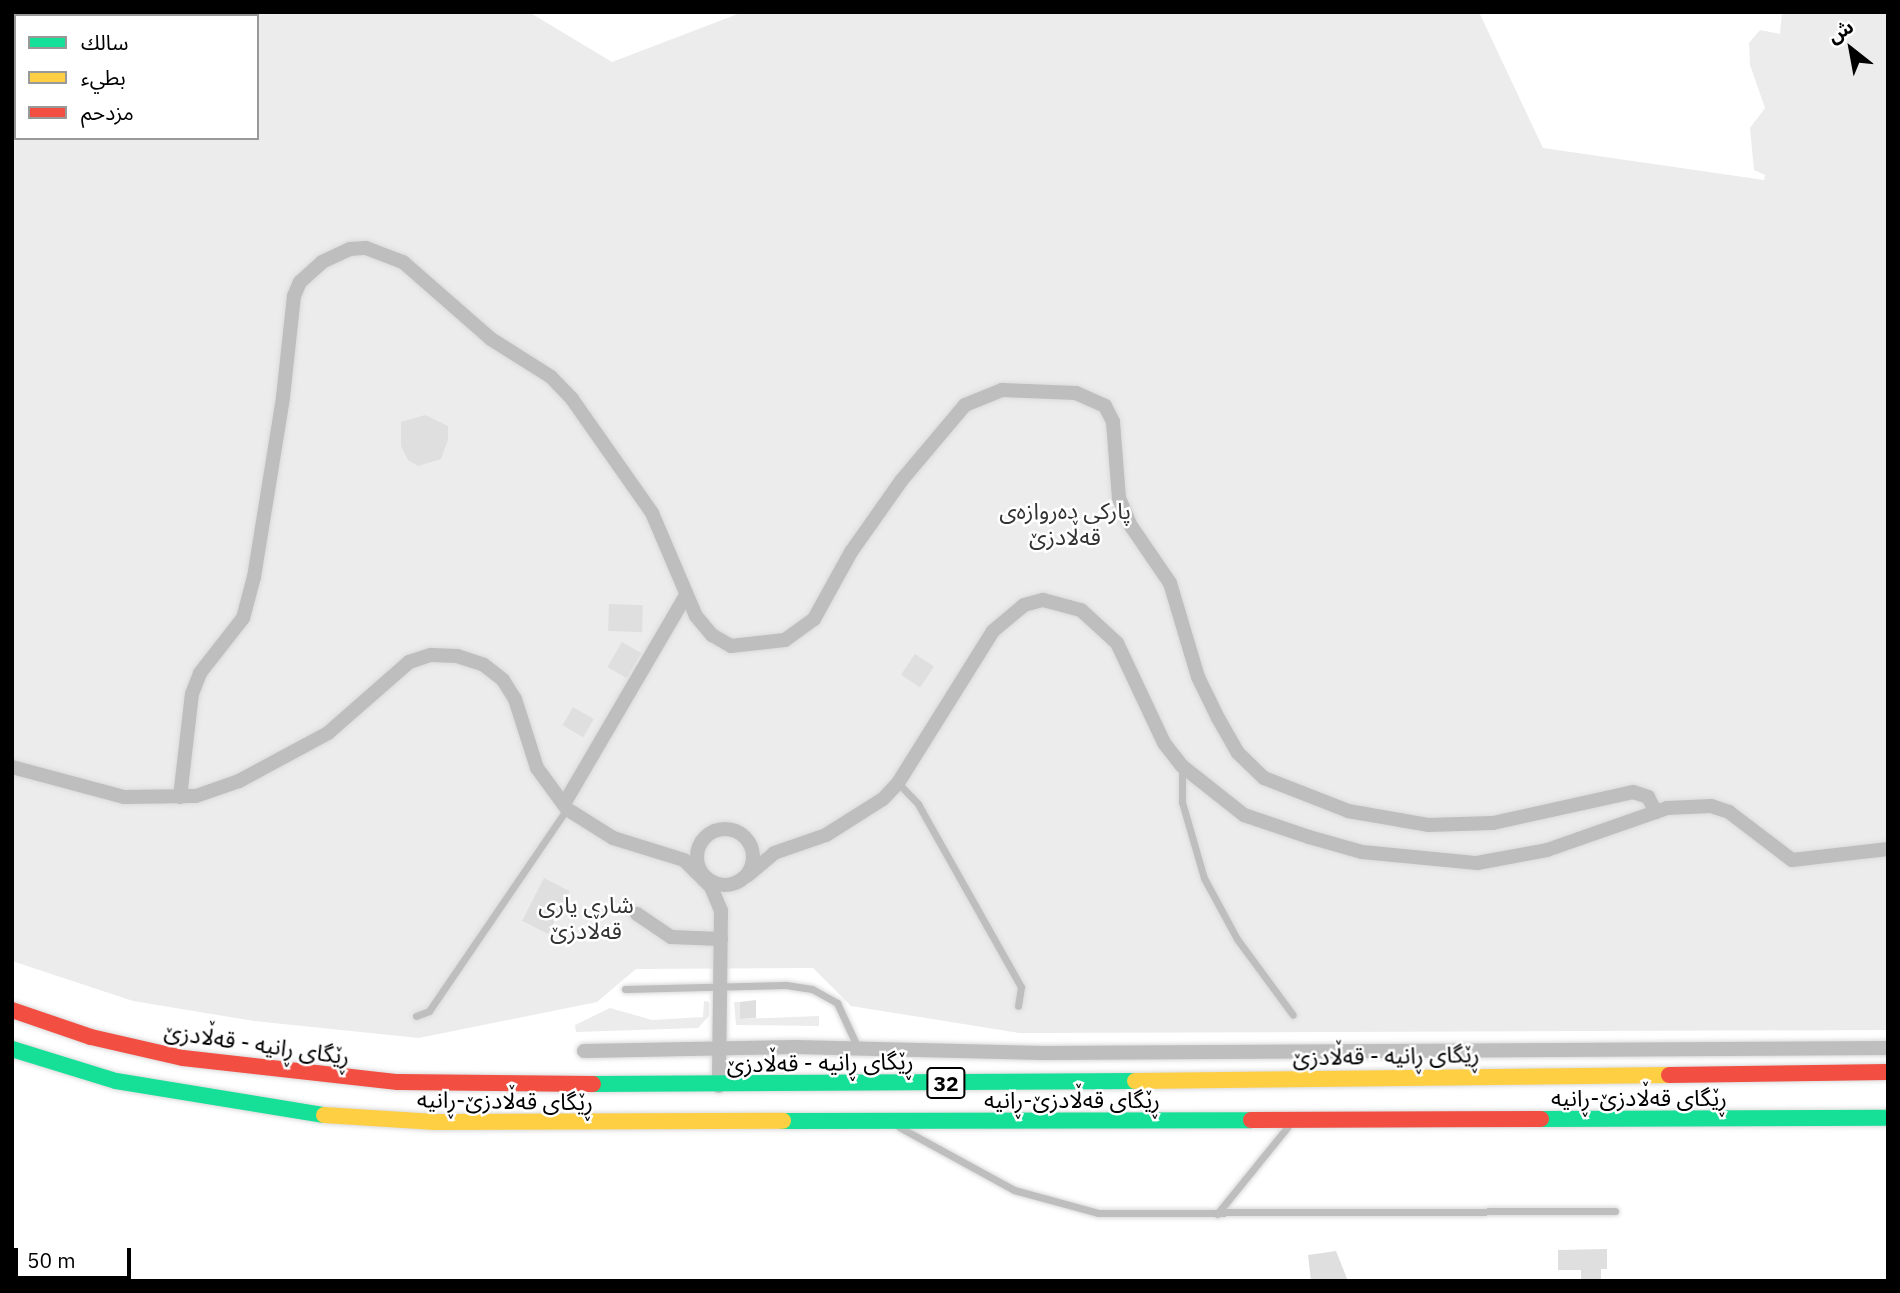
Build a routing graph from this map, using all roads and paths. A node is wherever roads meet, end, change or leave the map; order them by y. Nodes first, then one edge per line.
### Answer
1 (686, 595) junction
2 (12, 766) edge
3 (1182, 766) junction
4 (898, 783) junction
5 (180, 797) junction
6 (565, 807) junction
7 (1656, 812) junction
8 (743, 835) junction
9 (702, 842) junction
10 (786, 849) junction
11 (1888, 849) edge
12 (673, 855) junction
13 (705, 877) junction
14 (743, 879) junction
15 (721, 911) junction
16 (637, 914) dead end
17 (721, 939) junction
18 (720, 987) junction
19 (625, 989) dead end
20 (1018, 1006) dead end
21 (12, 1010) edge
22 (1293, 1015) dead end
23 (416, 1016) dead end
24 (1888, 1048) edge
25 (12, 1049) edge
26 (720, 1049) junction
27 (859, 1049) junction
28 (584, 1051) dead end
29 (1888, 1072) edge
30 (719, 1086) junction
31 (1885, 1119) edge
32 (1293, 1121) junction
33 (892, 1123) junction
34 (1615, 1211) dead end
35 (1217, 1214) junction

1 - 5 street
1 - 6 street
1 - 7 street
2 - 5 street
3 - 4 street
3 - 7 street
3 - 22 lane
4 - 10 street
4 - 20 lane
5 - 6 street
6 - 12 street
6 - 23 lane
7 - 11 street
8 - 9 street
8 - 10 street
8 - 14 street
9 - 12 street
9 - 13 street
10 - 14 street
12 - 13 street
13 - 14 street
13 - 15 street
14 - 15 street
15 - 17 street
16 - 17 street
17 - 18 street
18 - 19 lane
18 - 26 street
18 - 27 lane
21 - 30 main road, ڕێگای ڕانیە - قەڵادزێ / 32
24 - 27 street
25 - 33 main road, ڕێگای قەڵادزێ-ڕانیە / 32
26 - 27 street
26 - 28 street
26 - 30 street
29 - 30 main road, ڕێگای ڕانیە - قەڵادزێ / 32
31 - 32 main road, ڕێگای قەڵادزێ-ڕانیە / 32
32 - 33 main road, ڕێگای قەڵادزێ-ڕانیە / 32
32 - 35 lane
33 - 35 lane
34 - 35 lane

